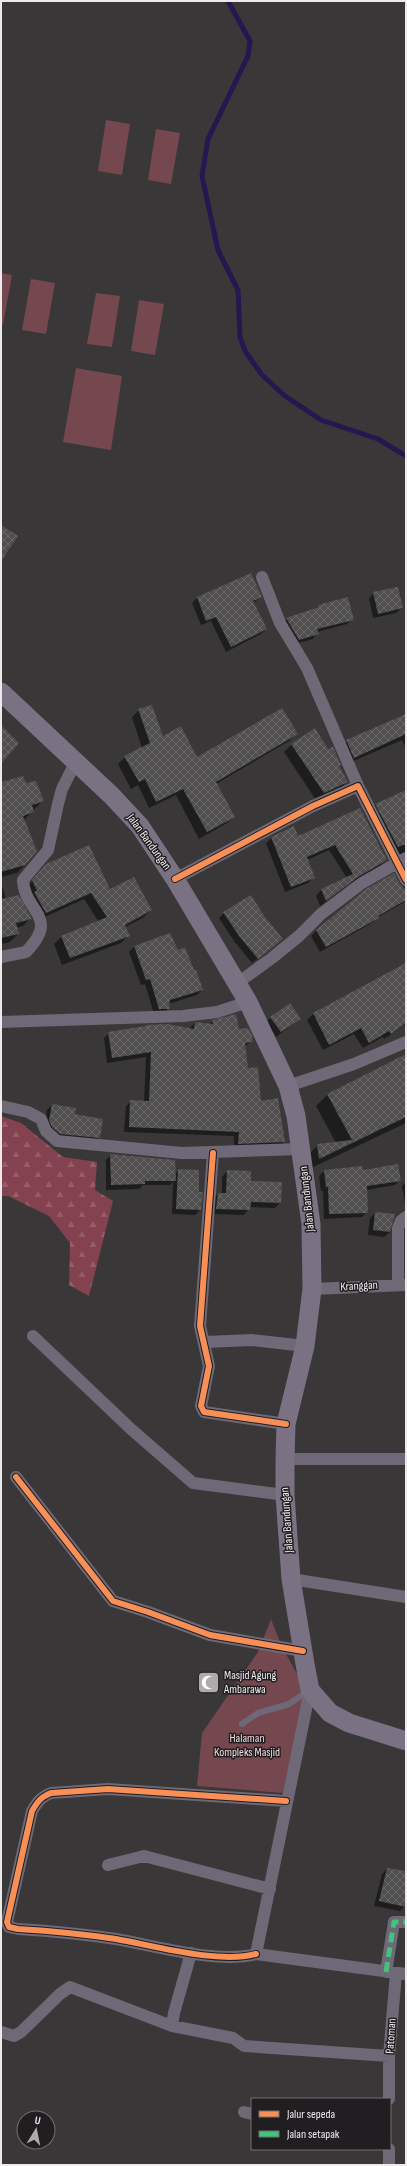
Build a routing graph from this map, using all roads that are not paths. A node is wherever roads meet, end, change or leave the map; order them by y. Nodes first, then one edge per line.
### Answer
1 (262, 577) dead end
2 (1, 692) edge
3 (75, 763) junction
4 (358, 786) junction
5 (401, 860) edge
6 (175, 879) junction
7 (406, 880) edge
8 (1, 957) edge
9 (236, 984) junction
10 (248, 1002) junction
11 (1, 1022) edge
12 (406, 1042) edge
13 (288, 1086) junction
14 (1, 1106) edge
15 (302, 1149) junction
16 (213, 1153) junction
17 (406, 1217) edge
18 (402, 1284) edge
19 (312, 1288) junction
20 (33, 1336) dead end
21 (205, 1342) junction
22 (305, 1346) junction
23 (286, 1424) junction
24 (285, 1459) junction
25 (406, 1459) edge
26 (16, 1477) dead end
27 (285, 1495) junction
28 (291, 1579) junction
29 (406, 1597) edge
30 (303, 1651) junction
31 (310, 1690) junction
32 (242, 1724) dead end
33 (406, 1740) edge
34 (286, 1801) junction
35 (108, 1865) dead end
36 (270, 1889) junction
37 (406, 1922) edge
38 (191, 1953) junction
39 (256, 1954) junction
40 (396, 1973) edge
41 (172, 2026) junction
42 (1, 2032) edge
43 (389, 2056) junction
44 (389, 2098) edge
45 (389, 2150) edge
46 (389, 2165) edge

1 - 4 street
2 - 3 main road, Jalan Bandungan
3 - 6 main road, Jalan Bandungan
3 - 8 street
4 - 5 street
4 - 6 street
5 - 7 street
5 - 9 street
6 - 9 main road, Jalan Bandungan
9 - 10 main road, Jalan Bandungan
10 - 11 street
10 - 13 main road, Jalan Bandungan
12 - 13 street
13 - 15 main road, Jalan Bandungan
14 - 16 street
15 - 16 street
15 - 19 main road, Jalan Bandungan
16 - 21 street
17 - 18 street
18 - 19 street, Kranggan
19 - 22 main road, Jalan Bandungan
20 - 27 street
21 - 22 street
21 - 23 street
22 - 23 main road, Jalan Bandungan
23 - 24 main road, Jalan Bandungan
24 - 25 street
24 - 27 main road, Jalan Bandungan
26 - 30 street
27 - 28 main road, Jalan Bandungan
28 - 29 street
28 - 30 main road, Jalan Bandungan
30 - 31 main road, Jalan Bandungan
31 - 32 lane
31 - 33 main road
31 - 34 street
34 - 36 street
34 - 38 street
35 - 36 street
36 - 39 street
37 - 40 street, Patoman
38 - 39 street
38 - 41 street
39 - 40 street
40 - 43 street, Patoman
41 - 42 street
41 - 43 street
43 - 44 street, Patoman
45 - 46 street

